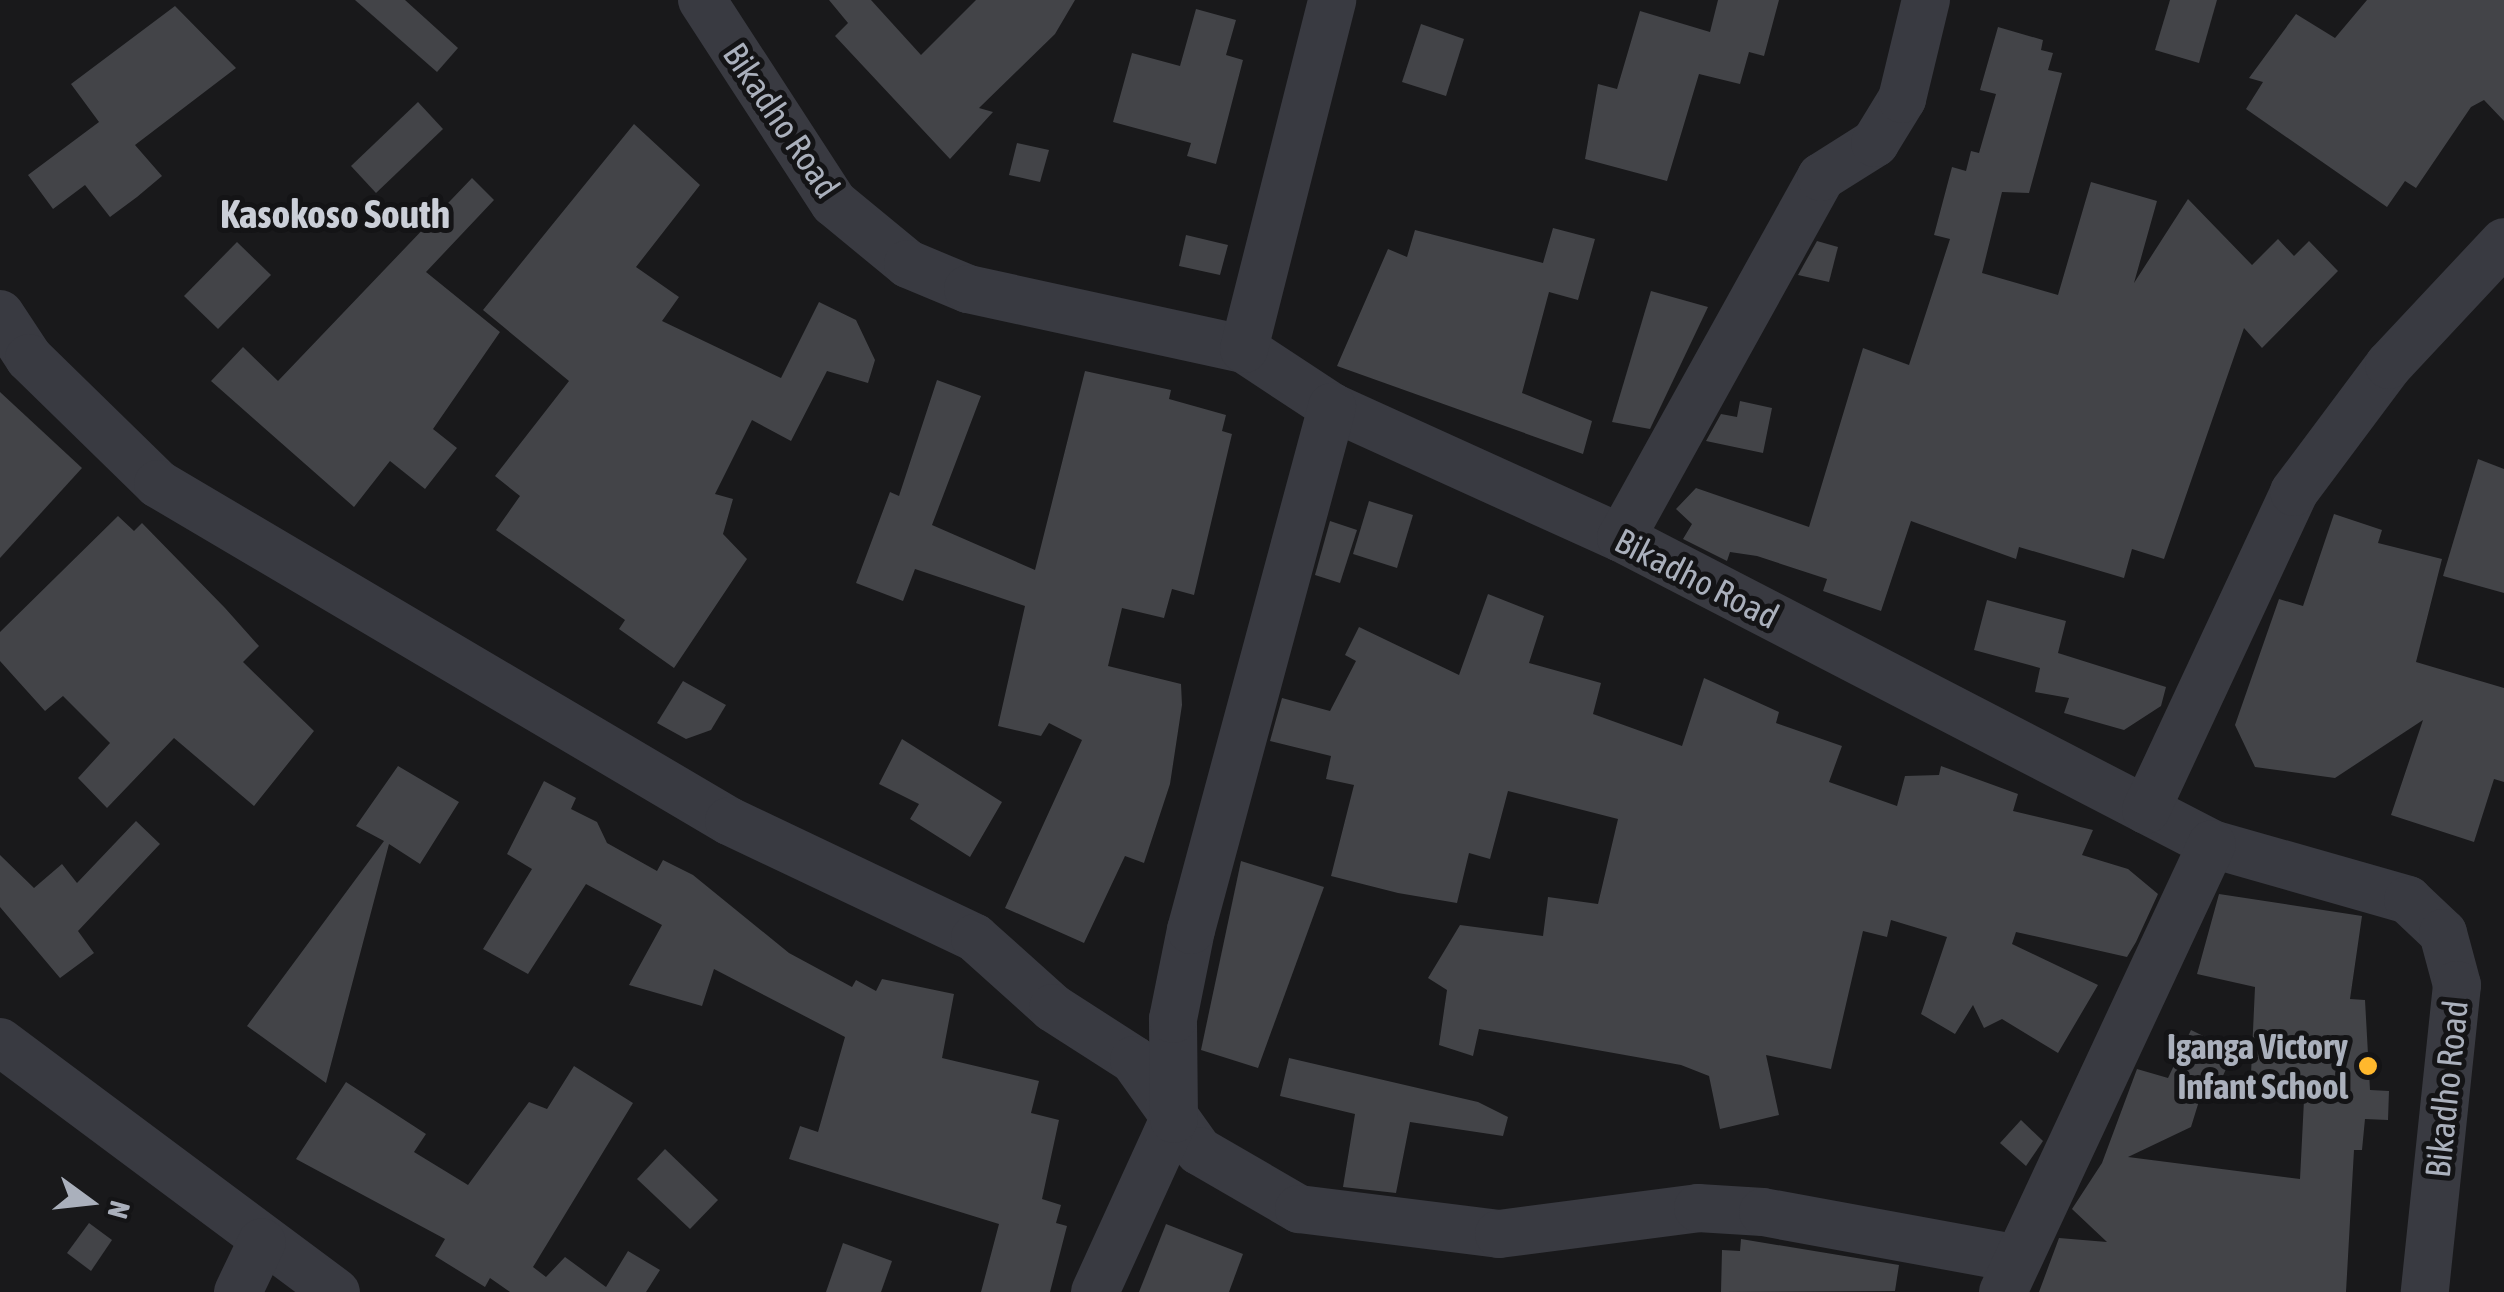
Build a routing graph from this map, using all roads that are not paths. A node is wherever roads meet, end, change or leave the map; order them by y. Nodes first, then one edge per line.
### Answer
1 (702, 0) edge
2 (1332, 0) edge
3 (1926, 0) edge
4 (2504, 242) edge
5 (0, 314) edge
6 (1244, 349) junction
7 (1332, 407) junction
8 (1621, 538) junction
9 (2146, 810) junction
10 (2212, 844) junction
11 (0, 1042) edge
12 (1174, 1119) junction
13 (262, 1242) junction
14 (2008, 1275) edge
15 (238, 1292) edge
16 (336, 1292) edge
17 (1096, 1292) edge
18 (2425, 1292) edge

1 - 6 street, Bikadho Road
2 - 6 street
3 - 8 street
4 - 9 street
5 - 12 street
6 - 7 street, Bikadho Road
7 - 8 street, Bikadho Road
7 - 12 street
8 - 9 street, Bikadho Road
9 - 10 street, Bikadho Road
10 - 14 street
10 - 18 street, Bikadho Road
11 - 13 street
12 - 14 street
12 - 17 street
13 - 15 street
13 - 16 street

